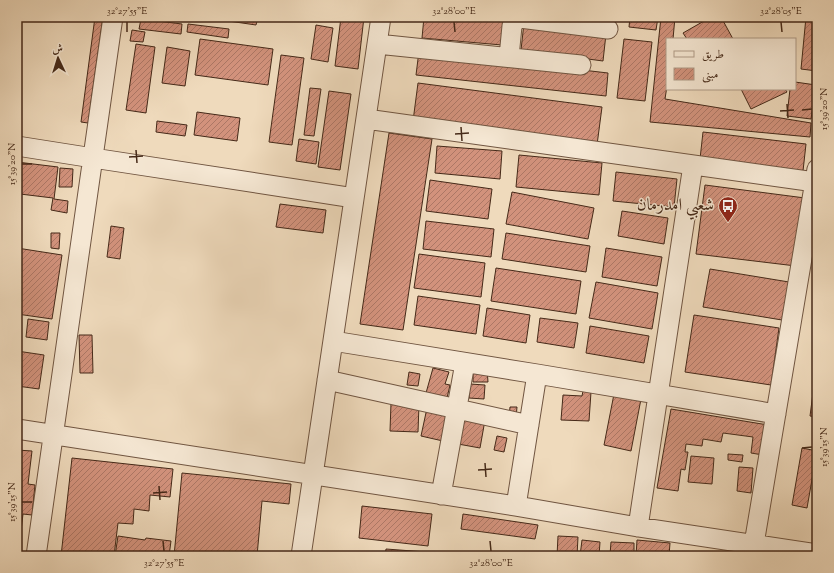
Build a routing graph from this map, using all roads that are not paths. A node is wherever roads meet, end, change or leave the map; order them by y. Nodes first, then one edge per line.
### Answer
1 (113, 17) edge
2 (381, 17) edge
3 (608, 29) dead end
4 (377, 44) junction
5 (509, 57) junction
6 (581, 65) dead end
7 (366, 119) junction
8 (17, 146) edge
9 (93, 158) junction
10 (693, 165) junction
11 (816, 175) edge
12 (354, 198) junction
13 (812, 225) edge
14 (333, 341) junction
15 (465, 362) junction
16 (537, 374) junction
17 (327, 380) junction
18 (658, 394) junction
19 (457, 408) junction
20 (776, 414) junction
21 (529, 425) junction
22 (17, 429) edge
23 (54, 434) junction
24 (313, 475) junction
25 (441, 495) junction
26 (516, 506) junction
27 (638, 528) junction
28 (754, 544) junction
29 (817, 554) edge
30 (36, 556) edge
31 (301, 556) edge

1 - 9 street
2 - 4 street
3 - 5 street
4 - 5 street
4 - 7 street
5 - 6 street
7 - 10 street
7 - 12 street
8 - 9 street
9 - 12 street
9 - 23 street
10 - 11 street
10 - 18 street
11 - 13 street
12 - 14 street
13 - 20 street
14 - 15 street
14 - 17 street
15 - 16 street
15 - 19 street
16 - 18 street
16 - 21 street
17 - 19 street
17 - 24 street
18 - 20 street
18 - 27 street
19 - 21 street
19 - 25 street
20 - 28 street
21 - 26 street
22 - 23 street
23 - 24 street
23 - 30 street
24 - 25 street
24 - 31 street
25 - 26 street
26 - 27 street
27 - 28 street
28 - 29 street

